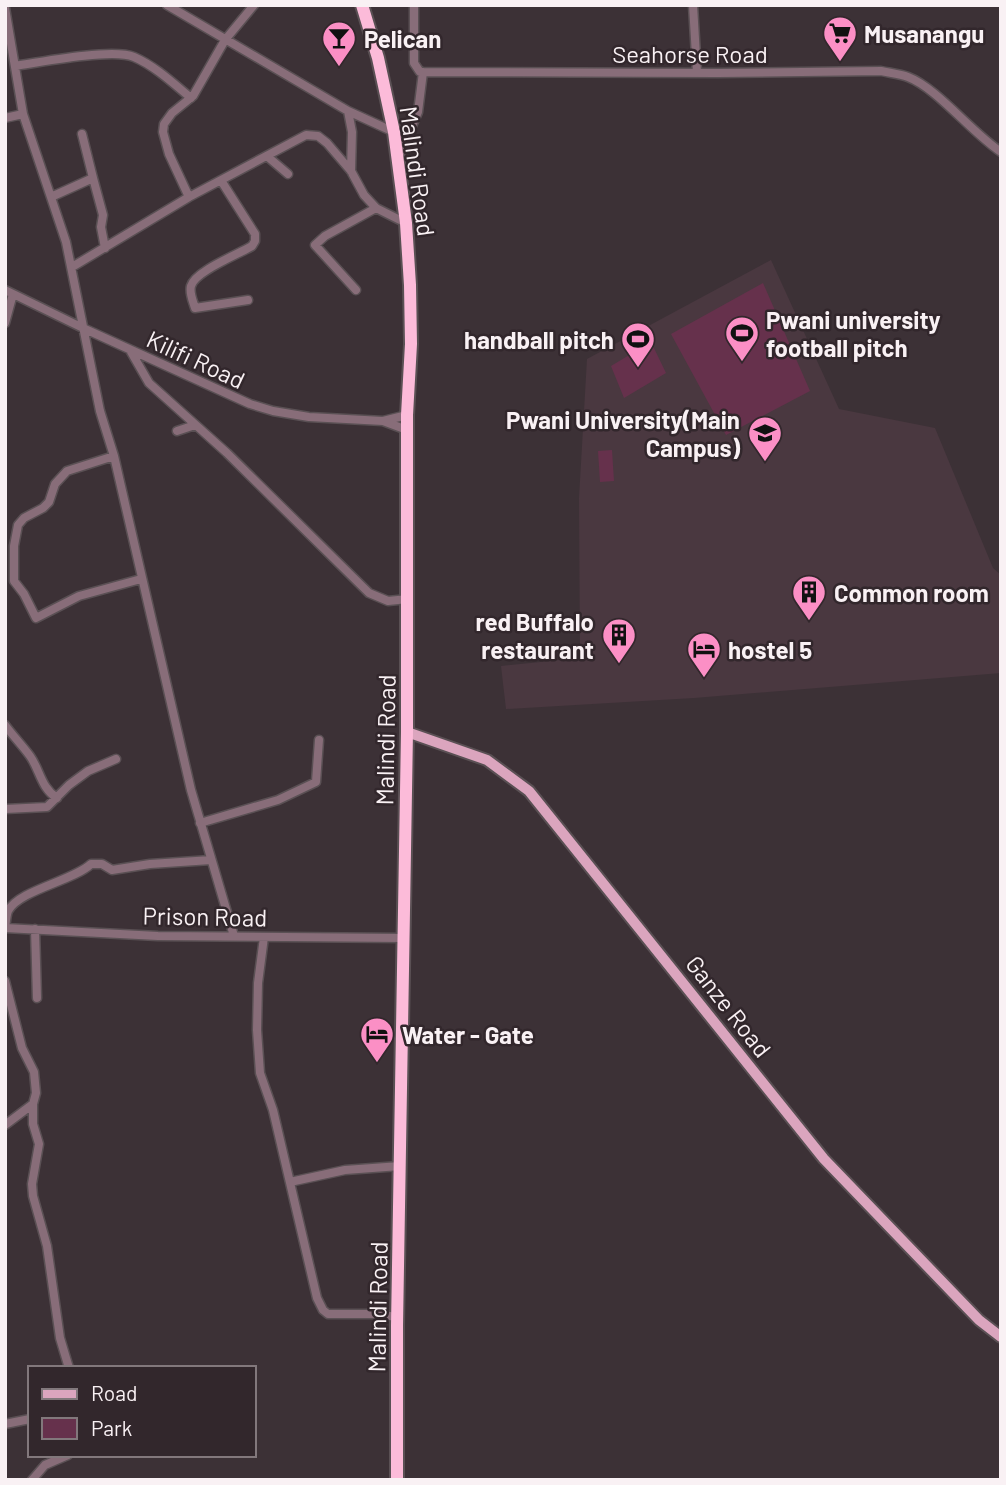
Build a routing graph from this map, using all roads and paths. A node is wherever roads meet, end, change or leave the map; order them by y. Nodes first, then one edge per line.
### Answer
1 (167, 5) edge
2 (253, 5) edge
3 (362, 5) edge
4 (414, 5) edge
5 (693, 5) edge
6 (5, 8) edge
7 (225, 40) junction
8 (15, 66) junction
9 (424, 72) junction
10 (697, 74) junction
11 (191, 98) junction
12 (348, 111) junction
13 (23, 114) junction
14 (5, 118) edge
15 (394, 132) junction
16 (82, 134) dead end
17 (1001, 152) edge
18 (268, 157) junction
19 (398, 159) junction
20 (351, 171) junction
21 (288, 174) dead end
22 (93, 178) junction
23 (222, 181) junction
24 (51, 197) junction
25 (189, 197) junction
26 (376, 208) junction
27 (406, 223) junction
28 (105, 248) junction
29 (72, 267) junction
30 (356, 290) dead end
31 (9, 292) edge
32 (248, 300) dead end
33 (5, 323) edge
34 (85, 329) junction
35 (130, 350) junction
36 (407, 415) junction
37 (383, 421) junction
38 (195, 425) junction
39 (407, 430) junction
40 (177, 431) dead end
41 (114, 456) junction
42 (141, 579) junction
43 (9, 580) edge
44 (408, 600) junction
45 (5, 725) edge
46 (407, 732) junction
47 (319, 740) dead end
48 (116, 759) dead end
49 (57, 798) junction
50 (5, 808) edge
51 (200, 823) junction
52 (211, 860) junction
53 (9, 904) edge
54 (5, 928) edge
55 (35, 929) junction
56 (234, 936) junction
57 (264, 937) junction
58 (404, 938) junction
59 (5, 981) edge
60 (37, 998) dead end
61 (33, 1104) junction
62 (5, 1125) edge
63 (400, 1166) junction
64 (290, 1182) junction
65 (397, 1317) junction
66 (1001, 1337) edge
67 (68, 1366) edge
68 (28, 1419) edge
69 (5, 1424) edge
70 (63, 1457) edge
71 (32, 1480) edge
72 (397, 1480) edge

1 - 7 street
2 - 7 street
3 - 15 highway, Malindi Road
4 - 9 street
5 - 10 street
6 - 8 street
7 - 11 street
7 - 12 street
8 - 11 street
8 - 13 street
9 - 10 street, Seahorse Road
9 - 19 street
10 - 17 street, Seahorse Road
11 - 25 street
12 - 15 street
12 - 20 street
13 - 14 street
13 - 24 street
15 - 19 highway, Malindi Road
16 - 22 street
18 - 20 street
18 - 21 street
18 - 23 street
19 - 27 highway, Malindi Road
20 - 26 street
22 - 24 street
22 - 28 street
23 - 25 street
23 - 32 street
24 - 29 street
25 - 28 street
26 - 27 street
26 - 30 street
27 - 36 highway, Malindi Road
28 - 29 street
29 - 34 street
31 - 33 street
31 - 34 street, Kilifi Road
34 - 35 street, Kilifi Road
34 - 41 street
35 - 37 street, Kilifi Road
35 - 38 street
36 - 37 street, Kilifi Road
36 - 39 highway, Malindi Road
37 - 39 street, Kilifi Road
38 - 40 street
38 - 44 street
39 - 44 highway, Malindi Road
41 - 42 street
41 - 43 street
42 - 43 street
42 - 51 street
44 - 46 highway, Malindi Road
45 - 49 street
46 - 58 highway, Malindi Road
46 - 66 main road, Ganze Road
47 - 51 street
48 - 49 street
49 - 50 street
51 - 52 street
52 - 53 street
52 - 56 street
53 - 54 street
54 - 55 street, Prison Road
55 - 56 street, Prison Road
55 - 60 street
56 - 57 street, Prison Road
57 - 58 street, Prison Road
57 - 64 street
58 - 63 highway, Malindi Road
59 - 61 street
61 - 62 street
61 - 67 street
63 - 64 street
63 - 65 highway, Malindi Road
64 - 65 street
65 - 72 highway, Malindi Road
68 - 69 street
70 - 71 street

